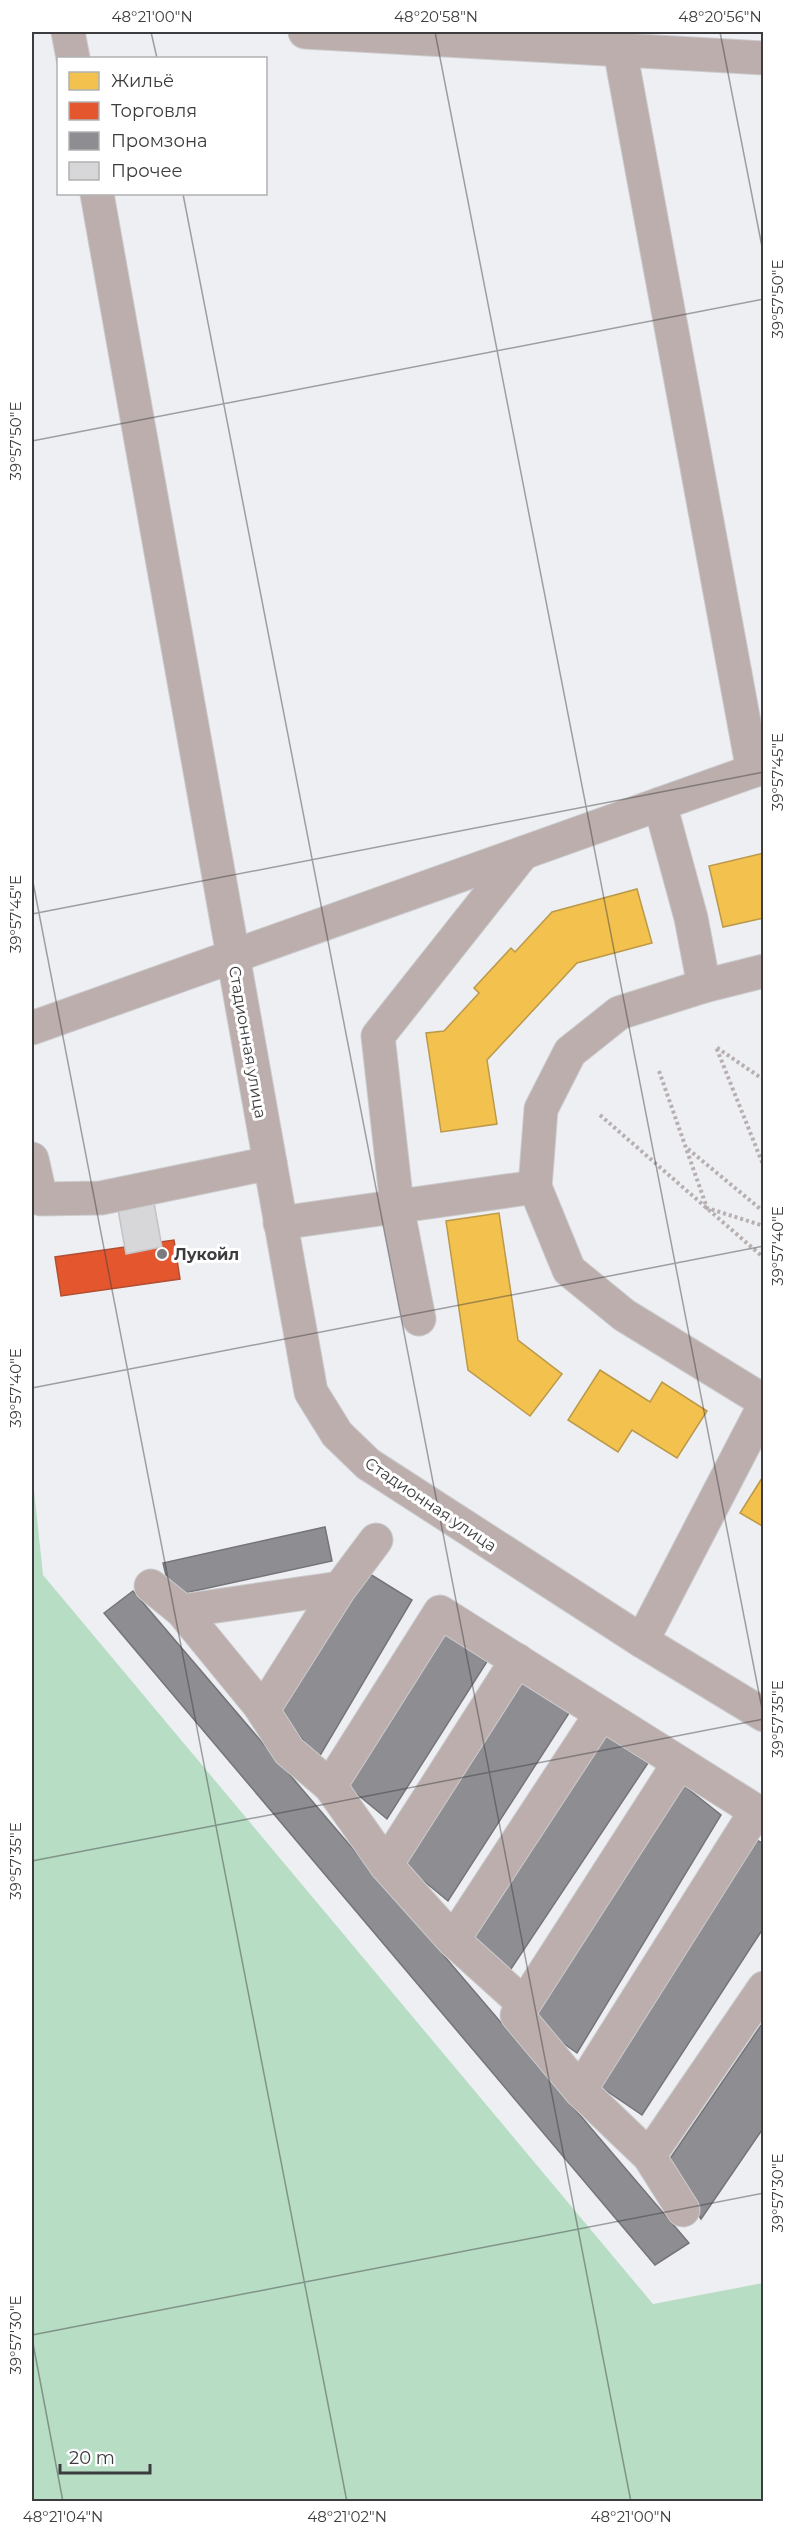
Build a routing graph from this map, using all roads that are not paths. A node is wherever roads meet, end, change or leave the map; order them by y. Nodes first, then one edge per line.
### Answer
1 (68, 32) edge
2 (305, 32) edge
3 (578, 40) edge
4 (620, 50) junction
5 (73, 57) edge
6 (764, 58) edge
7 (97, 195) edge
8 (758, 769) edge
9 (660, 804) junction
10 (523, 853) junction
11 (233, 956) junction
12 (764, 971) edge
13 (704, 986) junction
14 (32, 1028) edge
15 (32, 1159) edge
16 (270, 1163) junction
17 (535, 1187) junction
18 (397, 1206) junction
19 (280, 1222) junction
20 (419, 1319) dead end
21 (764, 1401) edge
22 (764, 1406) edge
23 (376, 1540) dead end
24 (151, 1586) dead end
25 (340, 1587) junction
26 (182, 1611) junction
27 (642, 1641) junction
28 (518, 1660) junction
29 (263, 1710) junction
30 (601, 1714) junction
31 (764, 1715) edge
32 (679, 1763) junction
33 (330, 1786) junction
34 (760, 1814) edge
35 (386, 1865) junction
36 (453, 1940) junction
37 (764, 1988) edge
38 (524, 2004) junction
39 (580, 2090) junction
40 (649, 2156) junction
41 (683, 2210) dead end

1 - 5 street
2 - 3 street
3 - 4 street
4 - 6 street
4 - 8 street
7 - 11 street, Стадионная улица
8 - 9 street
9 - 10 street
9 - 13 street
10 - 11 street
10 - 18 street
11 - 14 street
11 - 16 street, Стадионная улица
12 - 13 street
13 - 17 street
15 - 16 street
16 - 19 street, Стадионная улица
17 - 18 street
17 - 21 street
18 - 19 street
18 - 20 street
19 - 27 street, Стадионная улица
22 - 27 street
23 - 25 street
24 - 26 street
25 - 26 street
25 - 29 street
26 - 29 street
27 - 31 street, Стадионная улица
28 - 30 street
28 - 33 street
28 - 35 street
29 - 33 street
30 - 32 street
30 - 36 street
32 - 34 street
32 - 38 street
33 - 35 street
34 - 39 street
35 - 36 street
36 - 38 street
37 - 40 street
38 - 39 street
39 - 40 street
40 - 41 street

